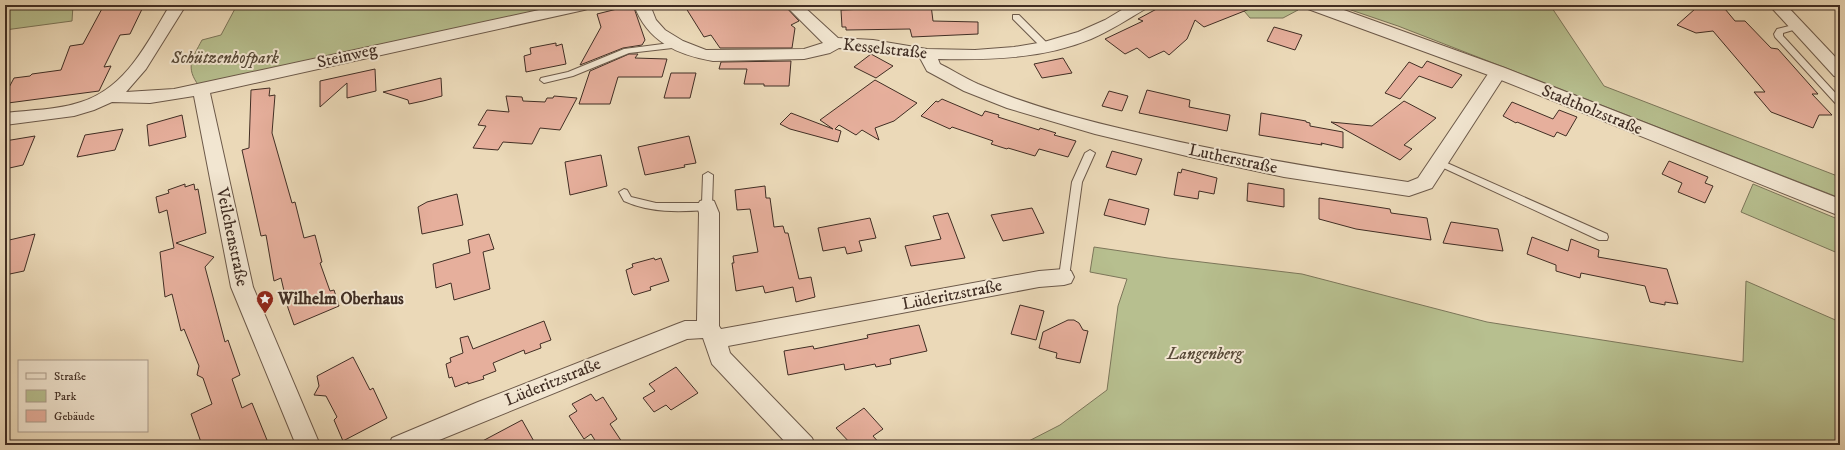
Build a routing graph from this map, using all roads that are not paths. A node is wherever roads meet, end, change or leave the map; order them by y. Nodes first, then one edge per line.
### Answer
1 (178, 5) edge
2 (584, 5) edge
3 (642, 5) edge
4 (793, 5) edge
5 (1141, 5) edge
6 (1314, 5) edge
7 (1777, 5) edge
8 (1337, 11) edge
9 (1016, 17) dead end
10 (1797, 26) junction
11 (837, 43) junction
12 (678, 45) junction
13 (1046, 47) junction
14 (927, 54) junction
15 (1498, 72) junction
16 (1840, 72) edge
17 (544, 80) dead end
18 (201, 90) junction
19 (110, 96) junction
20 (1840, 103) edge
21 (5, 119) edge
22 (1090, 152) dead end
23 (1438, 162) junction
24 (708, 175) dead end
25 (624, 192) dead end
26 (707, 206) junction
27 (1840, 208) edge
28 (1603, 237) dead end
29 (1064, 277) joint
30 (711, 333) junction
31 (308, 445) edge
32 (401, 445) edge
33 (803, 445) edge

1 - 19 street
2 - 18 street, Steinweg
3 - 12 street, Kesselstraße
4 - 11 street
5 - 13 street, Kesselstraße
6 - 8 street, Stadtholzstraße
7 - 10 street
8 - 15 street, Stadtholzstraße
9 - 13 lane
10 - 16 street
10 - 20 lane
11 - 12 street, Kesselstraße
11 - 14 street, Kesselstraße
12 - 17 lane
13 - 14 street, Kesselstraße
14 - 23 street, Lutherstraße
15 - 23 street, Lutherstraße
15 - 27 street, Stadtholzstraße
18 - 19 street, Steinweg
18 - 31 street, Veilchenstraße
19 - 21 street
22 - 29 lane, Lüderitzstraße
23 - 28 lane
24 - 26 lane
25 - 26 lane
26 - 30 street
29 - 30 street, Lüderitzstraße
30 - 32 street, Lüderitzstraße
30 - 33 street

